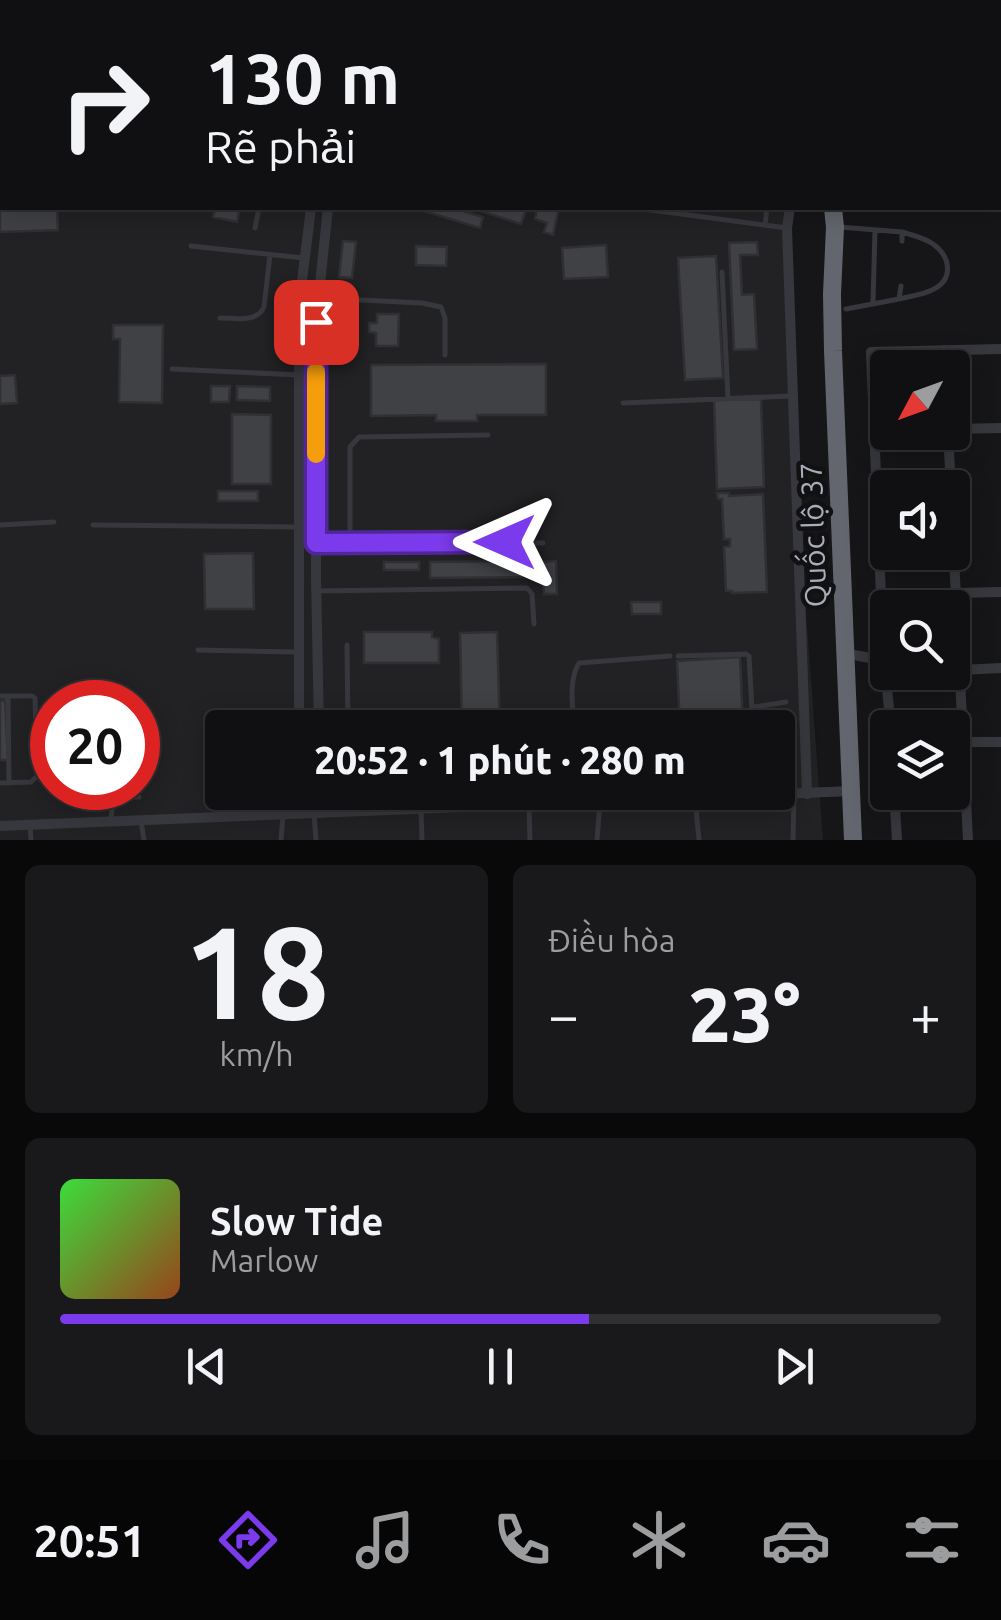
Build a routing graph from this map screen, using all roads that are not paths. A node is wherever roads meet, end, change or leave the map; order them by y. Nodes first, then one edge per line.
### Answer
1 (258, 210) edge
2 (310, 210) edge
3 (328, 210) edge
4 (652, 210) edge
5 (766, 210) edge
6 (790, 210) edge
7 (832, 210) edge
8 (843, 210) edge
9 (765, 224) junction
10 (835, 227) junction
11 (254, 228) dead end
12 (787, 228) junction
13 (876, 229) junction
14 (902, 232) junction
15 (902, 241) dead end
16 (191, 246) dead end
17 (270, 254) junction
18 (304, 258) junction
19 (722, 272) dead end
20 (900, 286) dead end
21 (302, 296) junction
22 (319, 298) junction
23 (899, 299) junction
24 (873, 302) junction
25 (846, 308) dead end
26 (220, 318) dead end
27 (1001, 349) edge
28 (944, 350) edge
29 (445, 356) dead end
30 (172, 368) dead end
31 (299, 375) junction
32 (794, 396) junction
33 (728, 398) junction
34 (623, 403) dead end
35 (1001, 428) edge
36 (970, 430) edge
37 (488, 435) dead end
38 (875, 450) edge
39 (54, 522) dead end
40 (0, 525) edge
41 (93, 525) dead end
42 (299, 527) junction
43 (350, 542) junction
44 (316, 543) junction
45 (543, 543) dead end
46 (881, 590) edge
47 (316, 591) junction
48 (1001, 592) edge
49 (970, 593) edge
50 (534, 624) dead end
51 (348, 645) dead end
52 (198, 650) dead end
53 (299, 652) junction
54 (854, 655) dead end
55 (1001, 668) edge
56 (970, 670) edge
57 (4, 696) edge
58 (786, 702) dead end
59 (753, 707) joint
60 (300, 710) edge
61 (319, 710) edge
62 (347, 710) edge
63 (573, 710) edge
64 (889, 710) edge
65 (970, 742) edge
66 (1001, 742) edge
67 (0, 782) edge
68 (10, 782) junction
69 (851, 791) junction
70 (795, 794) edge
71 (807, 794) junction
72 (112, 810) edge
73 (300, 810) edge
74 (318, 810) edge
75 (395, 810) edge
76 (421, 810) edge
77 (529, 810) edge
78 (599, 810) edge
79 (696, 810) edge
80 (794, 810) edge
81 (895, 810) edge
82 (965, 810) edge
83 (318, 813) junction
84 (300, 814) junction
85 (282, 815) junction
86 (141, 820) junction
87 (111, 822) junction
88 (30, 825) junction
89 (0, 826) edge
90 (31, 840) edge
91 (144, 840) edge
92 (281, 840) edge
93 (316, 840) edge
94 (422, 840) edge
95 (530, 840) edge
96 (597, 840) edge
97 (699, 840) edge
98 (793, 840) edge
99 (853, 840) edge
100 (896, 840) edge
101 (968, 840) edge

1 - 11 lane
2 - 18 street
3 - 22 street
4 - 9 lane
5 - 9 lane
6 - 12 street
7 - 10 highway, Quốc lộ 37
8 - 10 highway, Quốc lộ 37
9 - 12 lane
10 - 13 lane
10 - 69 highway, Quốc lộ 37
12 - 32 street
13 - 14 lane
13 - 24 lane
14 - 15 lane
14 - 23 lane
16 - 17 lane
17 - 18 lane
17 - 26 lane
18 - 21 street
19 - 33 lane
20 - 23 lane
21 - 22 lane
21 - 31 street
22 - 29 lane
22 - 44 street
23 - 24 lane
24 - 25 lane
27 - 28 street
30 - 31 lane
31 - 42 street
32 - 33 lane
32 - 71 street
33 - 34 lane
35 - 36 street
37 - 43 lane
38 - 46 street
39 - 40 lane
41 - 42 lane
42 - 53 street
43 - 44 lane
43 - 45 lane
44 - 47 street
47 - 50 lane
47 - 61 street
48 - 49 street
51 - 62 lane
52 - 53 lane
53 - 60 street
54 - 64 street
55 - 56 street
57 - 68 lane
57 - 68 lane
58 - 59 lane
59 - 63 lane
65 - 66 street
67 - 68 lane
69 - 71 street
69 - 99 highway, Quốc lộ 37
70 - 71 street
72 - 87 lane
73 - 84 street
74 - 83 street
75 - 83 street
76 - 94 lane
77 - 95 lane
78 - 96 lane
79 - 97 lane
80 - 98 lane
81 - 100 street
82 - 101 street
83 - 84 street
83 - 93 lane
84 - 85 street
85 - 86 street
85 - 92 lane
86 - 87 street
86 - 91 lane
87 - 88 street
88 - 89 street
88 - 90 lane

